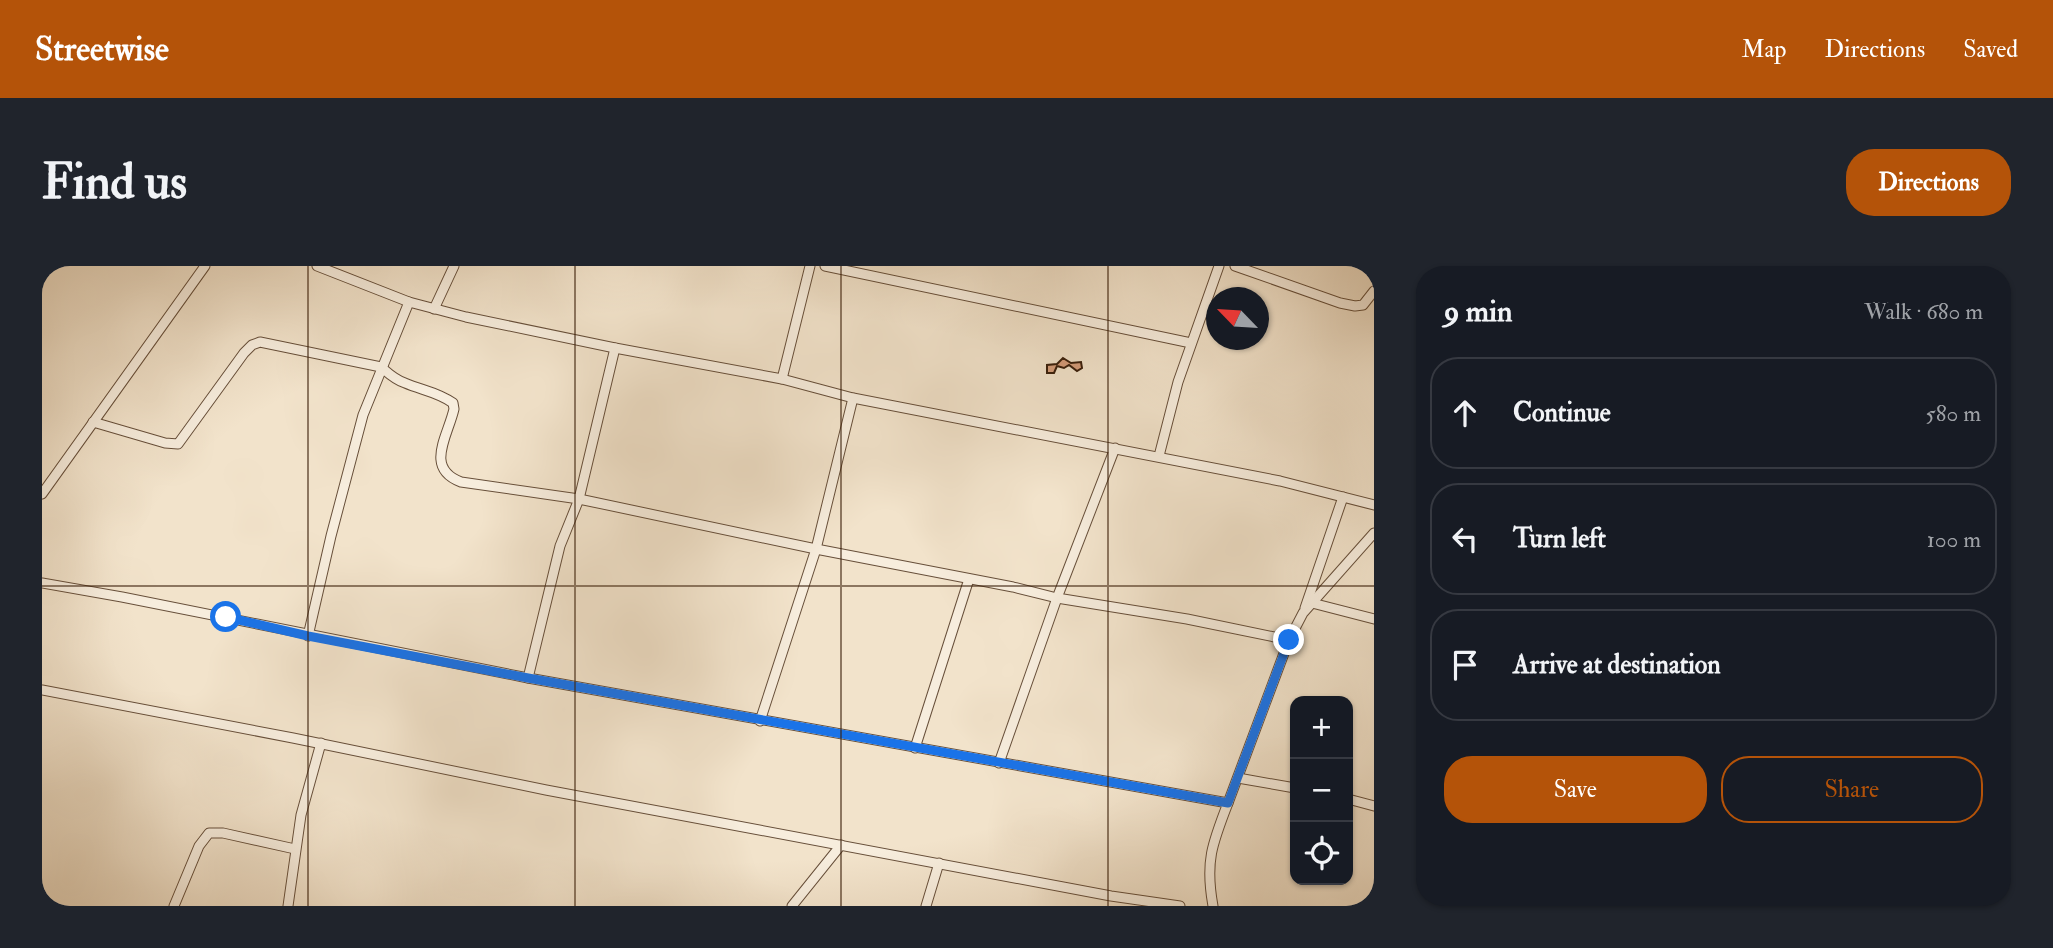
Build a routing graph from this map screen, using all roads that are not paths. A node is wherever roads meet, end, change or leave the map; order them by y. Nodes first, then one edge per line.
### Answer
1 (205, 266) edge
2 (317, 266) edge
3 (454, 266) edge
4 (810, 266) edge
5 (825, 266) edge
6 (1219, 266) edge
7 (1235, 266) edge
8 (1374, 291) edge
9 (409, 302) junction
10 (434, 309) junction
11 (1191, 343) junction
12 (615, 348) junction
13 (381, 367) junction
14 (782, 379) junction
15 (853, 398) junction
16 (93, 422) junction
17 (1115, 448) junction
18 (1159, 456) junction
19 (42, 494) edge
20 (1343, 497) junction
21 (579, 499) junction
22 (1374, 505) edge
23 (1374, 533) edge
24 (816, 549) junction
25 (969, 579) junction
26 (42, 583) edge
27 (1057, 597) junction
28 (1312, 603) junction
29 (1303, 613) junction
30 (1374, 619) edge
31 (308, 636) junction
32 (1289, 640) junction
33 (528, 678) junction
34 (42, 690) edge
35 (760, 720) junction
36 (321, 743) junction
37 (915, 748) junction
38 (999, 763) junction
39 (1238, 778) junction
40 (1290, 787) edge
41 (1353, 800) edge
42 (1228, 803) junction
43 (1374, 806) edge
44 (841, 845) junction
45 (295, 849) junction
46 (939, 863) junction
47 (174, 906) edge
48 (288, 906) edge
49 (792, 906) edge
50 (926, 906) edge
51 (1180, 906) edge
52 (1213, 906) edge

1 - 16 street
2 - 9 street
3 - 10 street
4 - 14 street
5 - 11 street
6 - 11 street
7 - 8 street
9 - 10 street
9 - 13 street
10 - 12 street
11 - 18 street
12 - 14 street
12 - 21 street
13 - 16 street
13 - 21 street
13 - 31 street
14 - 15 street
15 - 17 street
15 - 24 street
16 - 19 street
17 - 18 street
17 - 27 street
18 - 20 street
20 - 22 street
20 - 29 street
21 - 24 street
21 - 33 street
23 - 28 street
24 - 25 street
24 - 35 street
25 - 27 street
25 - 37 street
26 - 31 street
27 - 32 street
27 - 38 street
28 - 29 street
28 - 30 street
29 - 32 street
31 - 33 street
32 - 39 street
33 - 35 street
34 - 36 street
35 - 37 street
36 - 44 street
36 - 45 street
37 - 38 street
38 - 42 street
39 - 40 street
39 - 42 street
41 - 43 street
42 - 52 street
44 - 46 street
44 - 49 street
45 - 47 street
45 - 48 street
46 - 50 street
46 - 51 street

